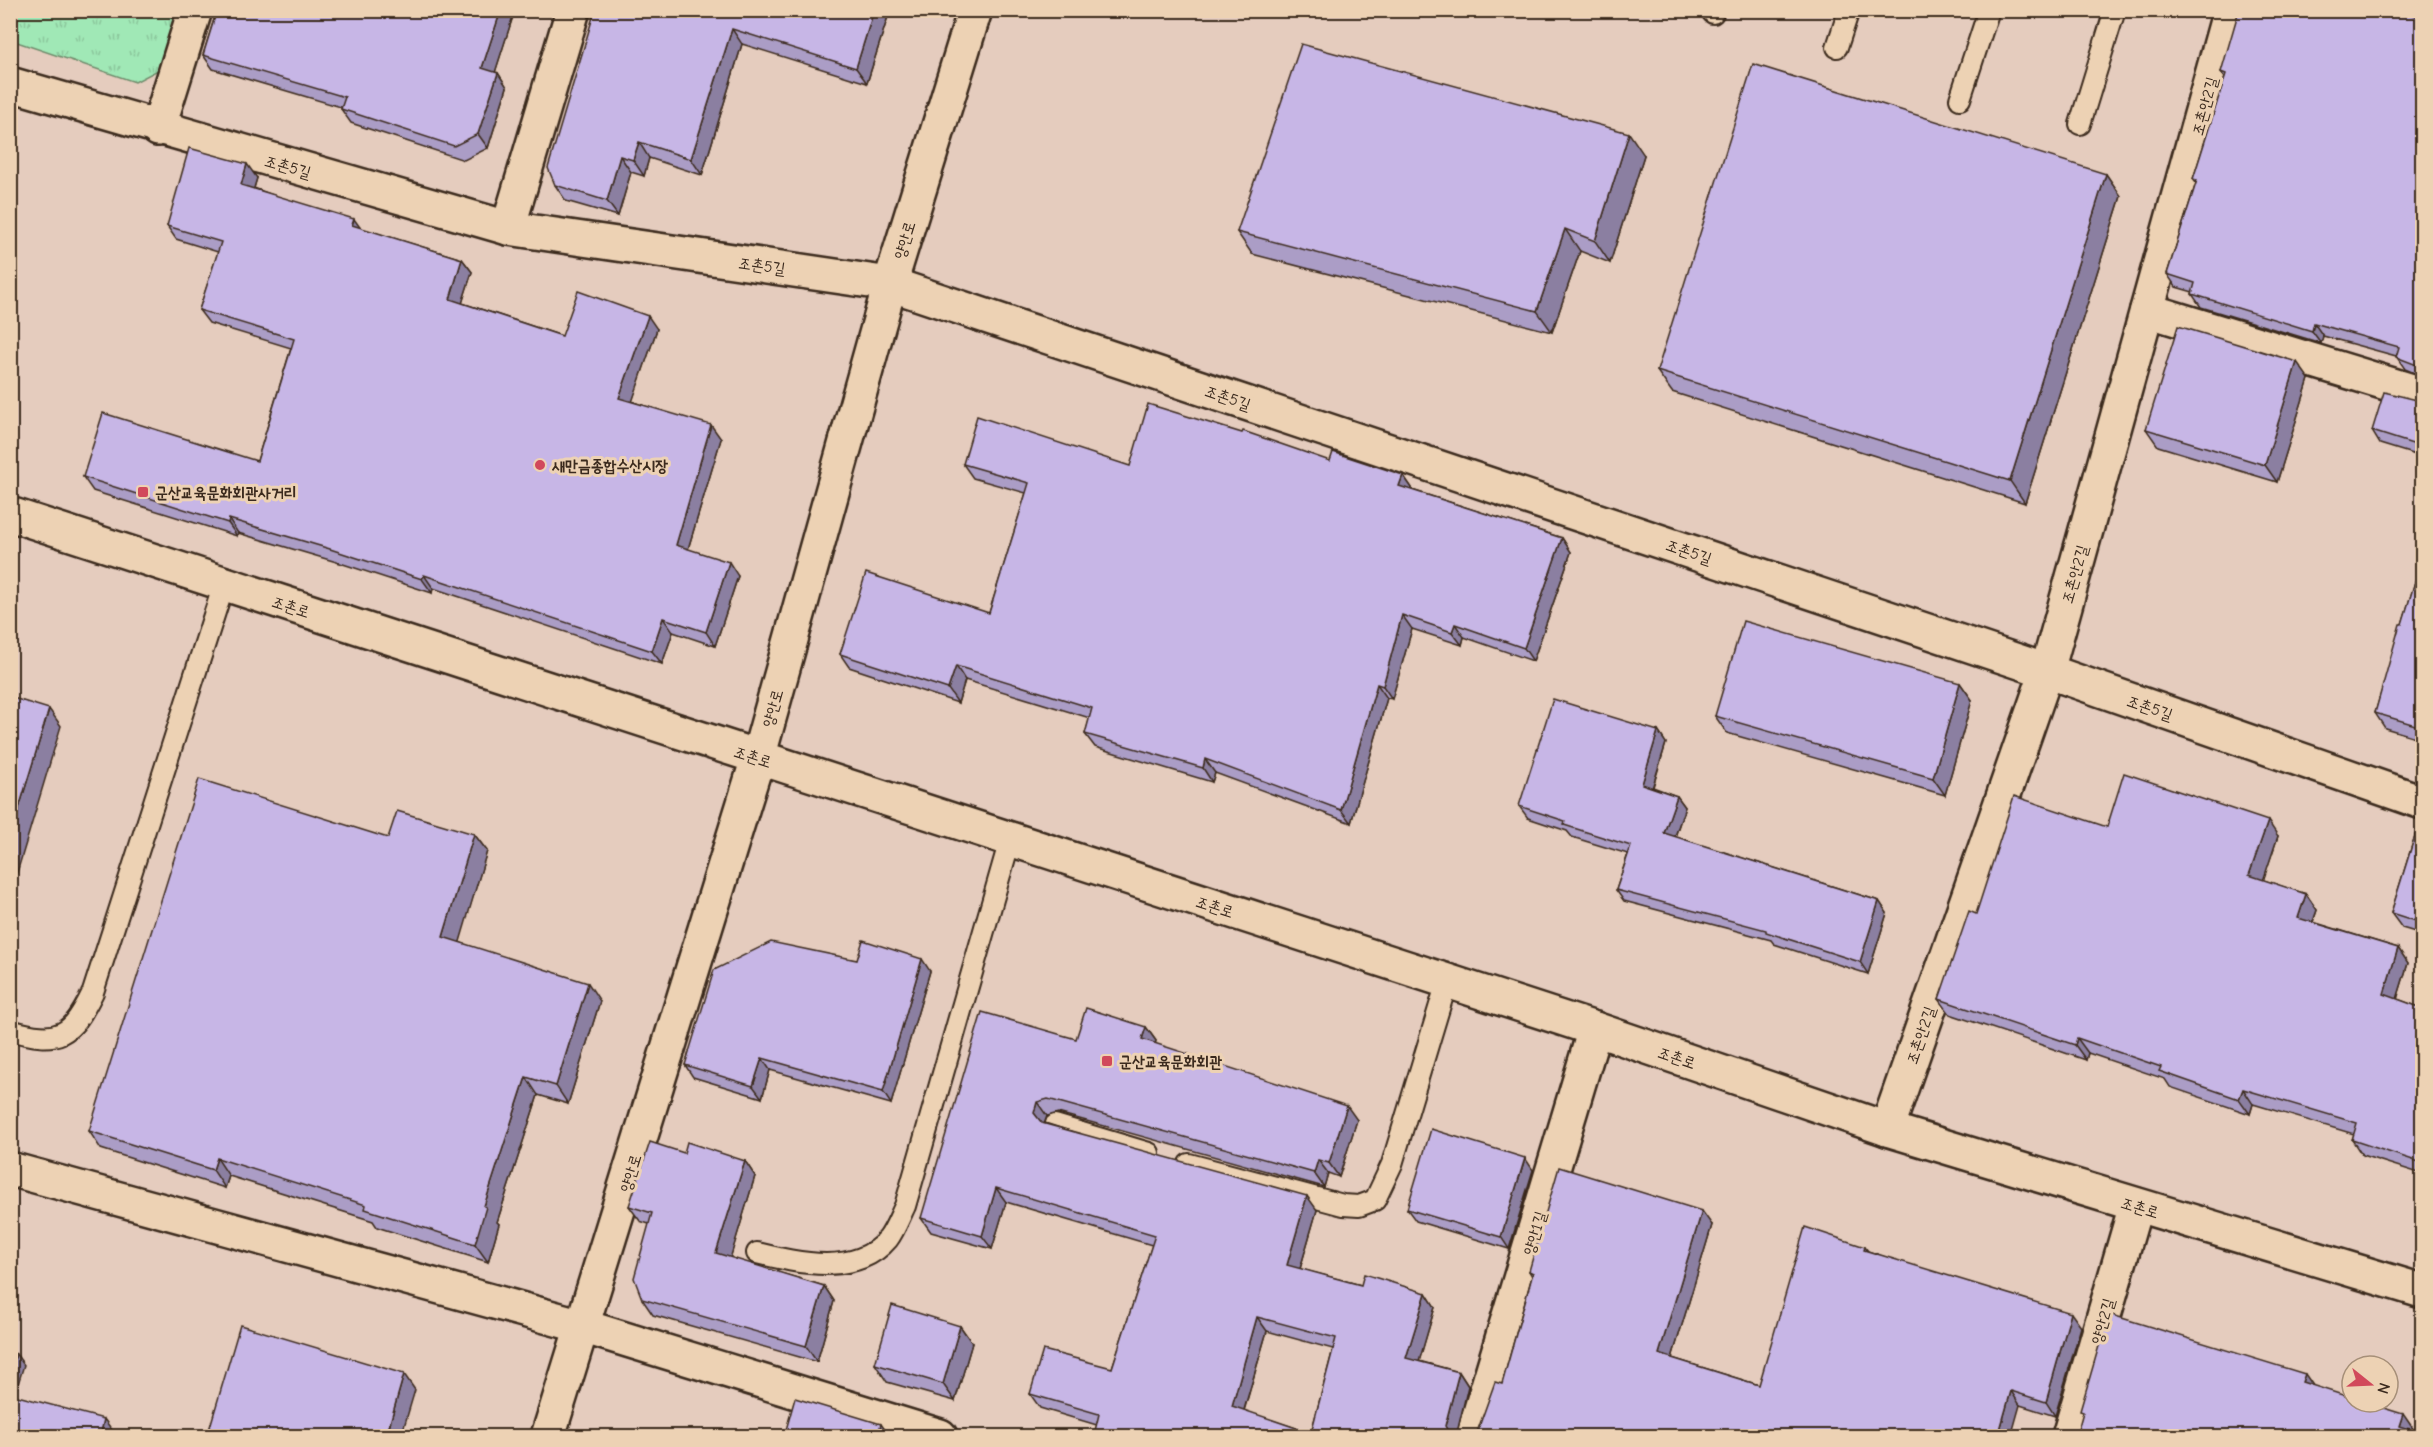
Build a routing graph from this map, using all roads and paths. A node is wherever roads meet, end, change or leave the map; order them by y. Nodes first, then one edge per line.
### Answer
1 (195, 10) edge
2 (573, 10) edge
3 (975, 10) edge
4 (1849, 10) edge
5 (1989, 10) edge
6 (2115, 10) edge
7 (2230, 10) edge
8 (1837, 47) dead end
9 (10, 84) edge
10 (1960, 99) dead end
11 (2080, 124) dead end
12 (158, 129) junction
13 (508, 228) junction
14 (890, 284) junction
15 (2147, 310) junction
16 (2422, 394) edge
17 (10, 514) edge
18 (224, 584) junction
19 (2047, 671) junction
20 (758, 758) junction
21 (2422, 801) edge
22 (1010, 840) junction
23 (1447, 982) junction
24 (1595, 1029) junction
25 (10, 1030) edge
26 (1055, 1125) edge
27 (1887, 1129) junction
28 (10, 1169) edge
29 (2136, 1206) junction
30 (756, 1253) dead end
31 (2422, 1291) edge
32 (582, 1326) junction
33 (548, 1437) edge
34 (940, 1437) edge
35 (1473, 1437) edge
36 (2068, 1437) edge

1 - 12 street
2 - 13 street
3 - 14 street, 양안로
4 - 8 lane
5 - 10 lane
6 - 11 lane
7 - 15 street, 조촌안2길
9 - 12 street, 조촌5길
12 - 13 street, 조촌5길
13 - 14 street, 조촌5길
14 - 19 street, 조촌5길
14 - 20 street, 양안로
15 - 16 street
15 - 19 street, 조촌안2길
17 - 18 street, 조촌로
18 - 20 street, 조촌로
18 - 25 lane
19 - 21 street, 조촌5길
19 - 27 street, 조촌안2길
20 - 22 street, 조촌로
20 - 32 street, 양안로
22 - 23 street, 조촌로
22 - 30 lane
23 - 24 street, 조촌로
23 - 26 lane
24 - 27 street, 조촌로
24 - 35 street, 양안1길
27 - 29 street, 조촌로
28 - 32 street
29 - 31 street, 조촌로
29 - 36 street, 양안2길
32 - 33 street, 양안로
32 - 34 street

